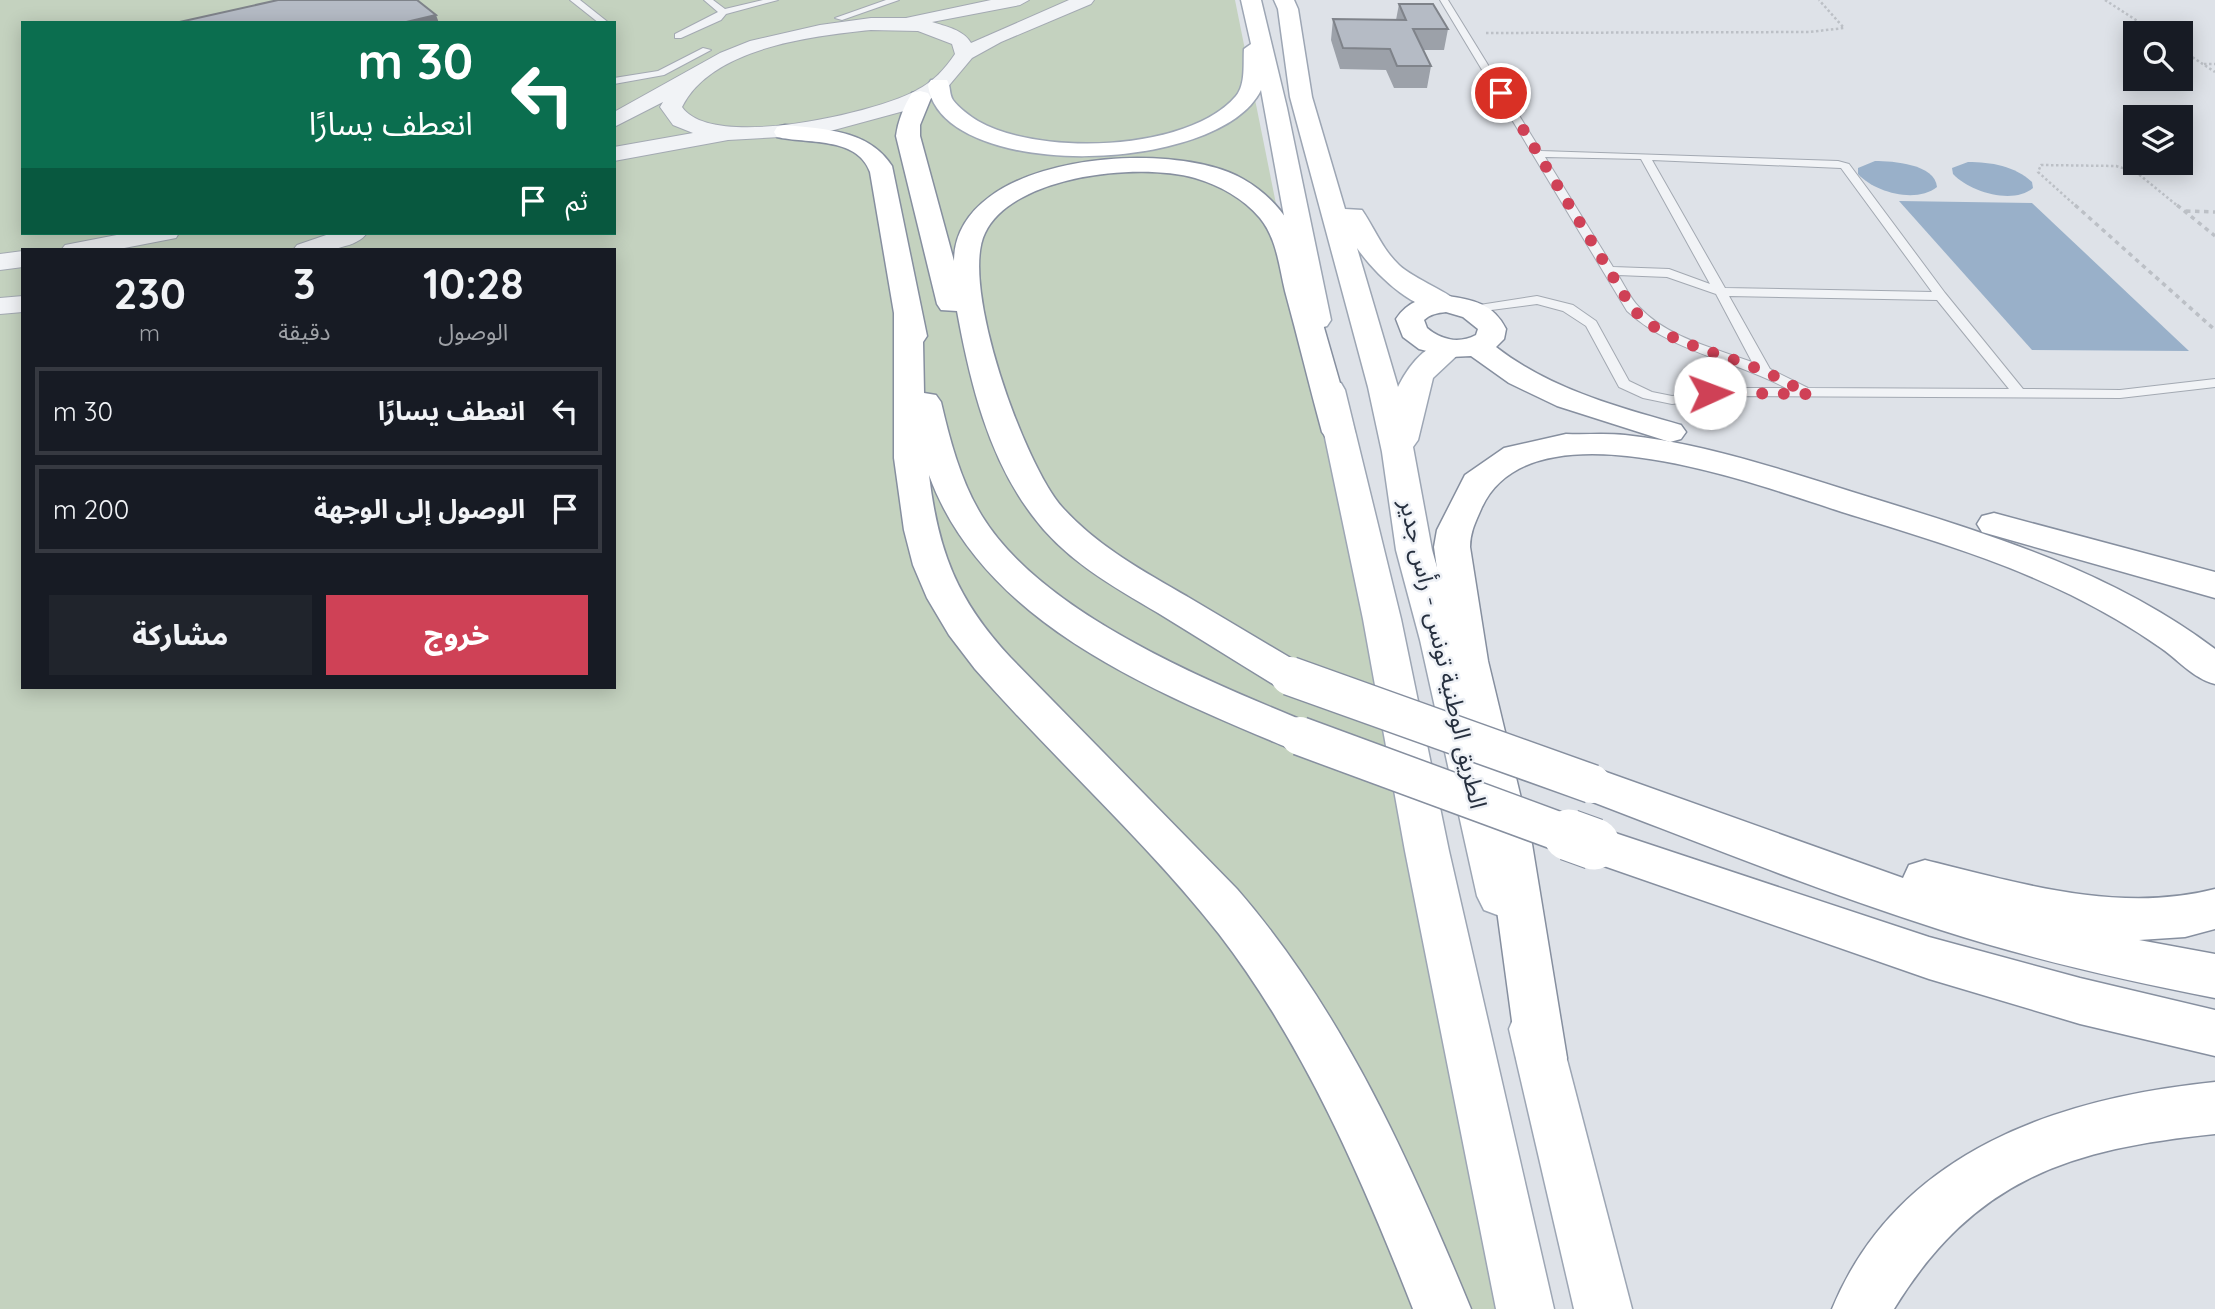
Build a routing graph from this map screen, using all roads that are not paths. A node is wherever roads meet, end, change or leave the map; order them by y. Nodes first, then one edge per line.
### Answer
1 (574, 0) edge
2 (708, 0) edge
3 (774, 0) edge
4 (895, 0) edge
5 (1020, 0) edge
6 (1085, 0) edge
7 (1444, 0) edge
8 (1264, 6) edge
9 (723, 12) junction
10 (839, 18) dead end
11 (602, 21) edge
12 (896, 23) junction
13 (678, 36) dead end
14 (706, 50) dead end
15 (965, 54) junction
16 (690, 78) junction
17 (616, 81) edge
18 (929, 92) junction
19 (616, 120) edge
20 (739, 132) junction
21 (785, 132) junction
22 (1314, 146) junction
23 (616, 154) edge
24 (1537, 154) junction
25 (1645, 156) junction
26 (156, 235) edge
27 (349, 235) edge
28 (85, 248) edge
29 (312, 248) edge
30 (21, 259) edge
31 (0, 262) edge
32 (1609, 271) junction
33 (1721, 292) junction
34 (1941, 296) junction
35 (1460, 307) junction
36 (908, 313) junction
37 (1463, 348) junction
38 (1765, 372) junction
39 (2215, 383) edge
40 (1809, 394) junction
41 (2019, 394) junction
42 (1338, 432) junction
43 (1398, 452) junction
44 (2215, 585) edge
45 (2215, 670) edge
46 (1290, 676) junction
47 (1728, 834) junction
48 (2215, 909) edge
49 (2215, 976) edge
50 (2215, 1033) edge
51 (1542, 1058) junction
52 (2215, 1108) edge
53 (1442, 1309) edge
54 (1525, 1309) edge
55 (1603, 1309) edge
56 (1861, 1309) edge

1 - 11 lane
2 - 9 lane
3 - 9 lane
4 - 10 lane
5 - 12 street
6 - 15 street
7 - 24 lane
8 - 18 main road
8 - 22 main road, الطريق الوطنية تونس - رأس جدير
8 - 42 main road
9 - 13 lane
12 - 15 street
12 - 16 street
14 - 17 lane
15 - 18 street
16 - 19 street
16 - 20 street
18 - 21 street
18 - 46 main road
20 - 21 street
20 - 23 street
21 - 36 main road
22 - 35 main road
22 - 43 main road, الطريق الوطنية تونس - رأس جدير
24 - 25 lane
24 - 32 lane
25 - 33 lane
25 - 34 lane
26 - 28 street
27 - 29 street
30 - 31 street
32 - 33 lane
32 - 38 lane
33 - 34 lane
33 - 38 lane
34 - 41 lane
35 - 37 main road
35 - 37 main road
35 - 40 lane
36 - 50 main road, bridge
36 - 53 main road
37 - 43 main road
37 - 44 main road
38 - 40 lane
39 - 41 lane
40 - 41 lane
42 - 46 main road
42 - 54 main road
43 - 51 main road, الطريق الوطنية تونس - رأس جدير
45 - 51 main road
46 - 47 main road, bridge
47 - 48 main road
47 - 49 main road
51 - 55 main road, الطريق الوطنية تونس - رأس جدير
52 - 56 main road

